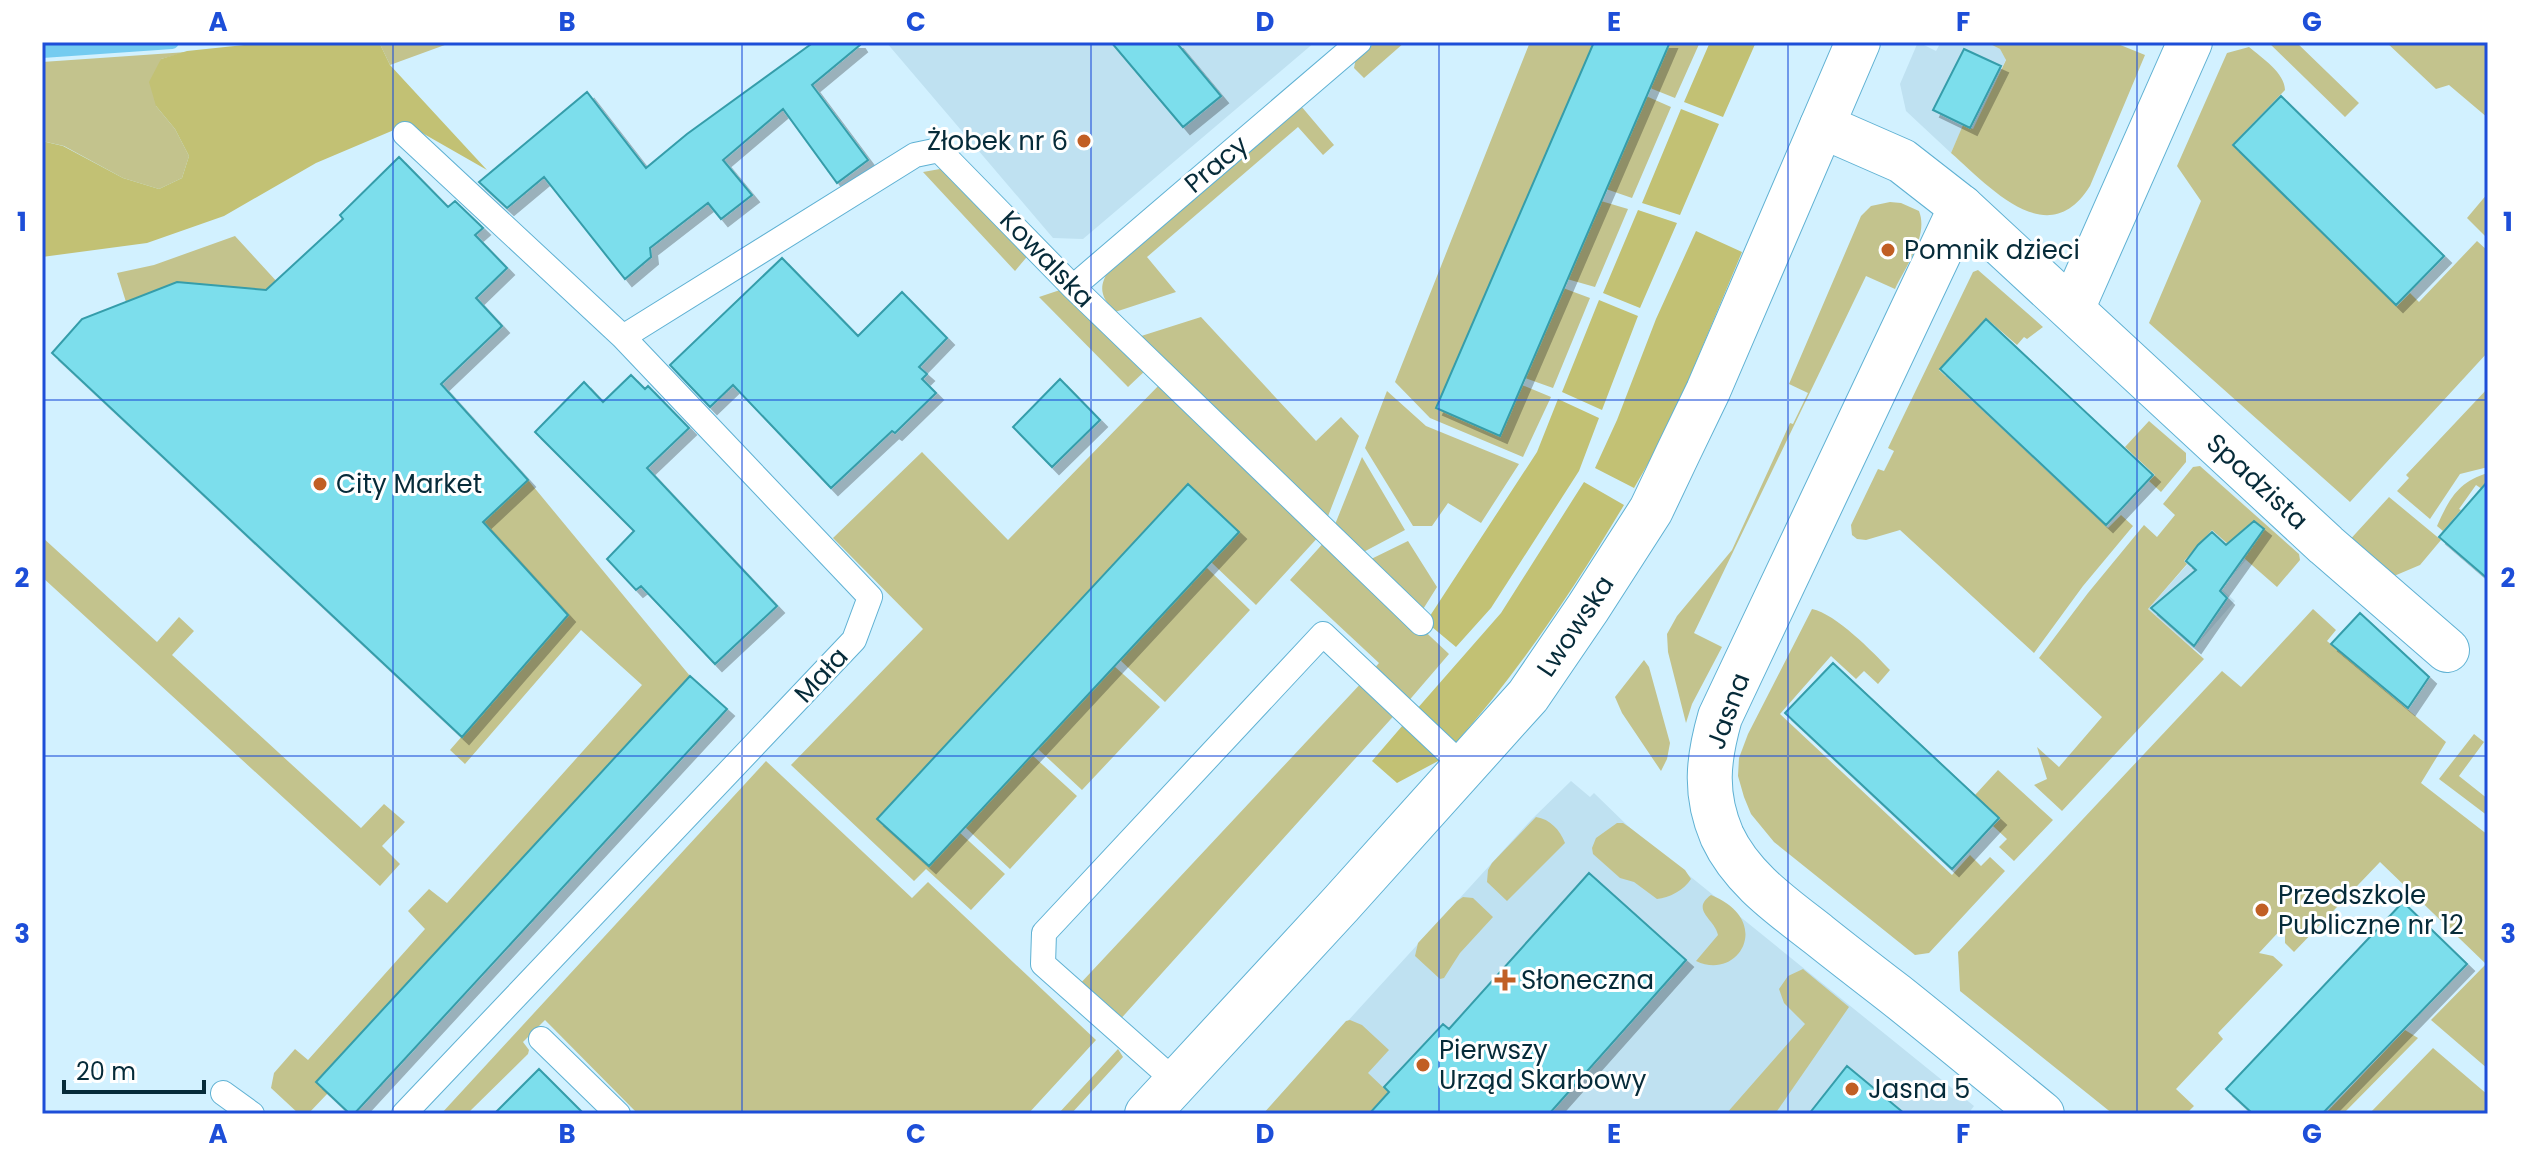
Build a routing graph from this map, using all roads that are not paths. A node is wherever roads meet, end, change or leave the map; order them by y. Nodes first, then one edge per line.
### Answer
1 (1359, 42) edge
2 (1858, 42) edge
3 (2190, 42) edge
4 (1822, 126) junction
5 (405, 134) dead end
6 (1961, 207) junction
7 (1073, 287) junction
8 (2072, 309) junction
9 (623, 337) junction
10 (1421, 623) dead end
11 (2447, 650) dead end
12 (1464, 767) junction
13 (541, 1039) dead end
14 (1176, 1082) junction
15 (223, 1093) dead end
16 (252, 1114) edge
17 (404, 1114) edge
18 (618, 1114) edge
19 (1147, 1114) edge
20 (2042, 1114) edge

1 - 7 lane, Pracy
2 - 4 street, Lwowska
3 - 8 street
4 - 6 street, Spadzista
4 - 12 street, Lwowska
5 - 9 lane, Mała
6 - 8 street, Spadzista
6 - 20 street, Jasna
7 - 9 lane, Kowalska
7 - 10 lane, Kowalska
8 - 11 street, Spadzista
9 - 17 lane, Mała
12 - 14 street, Lwowska
12 - 14 lane
13 - 18 lane
14 - 19 street, Lwowska
15 - 16 lane

